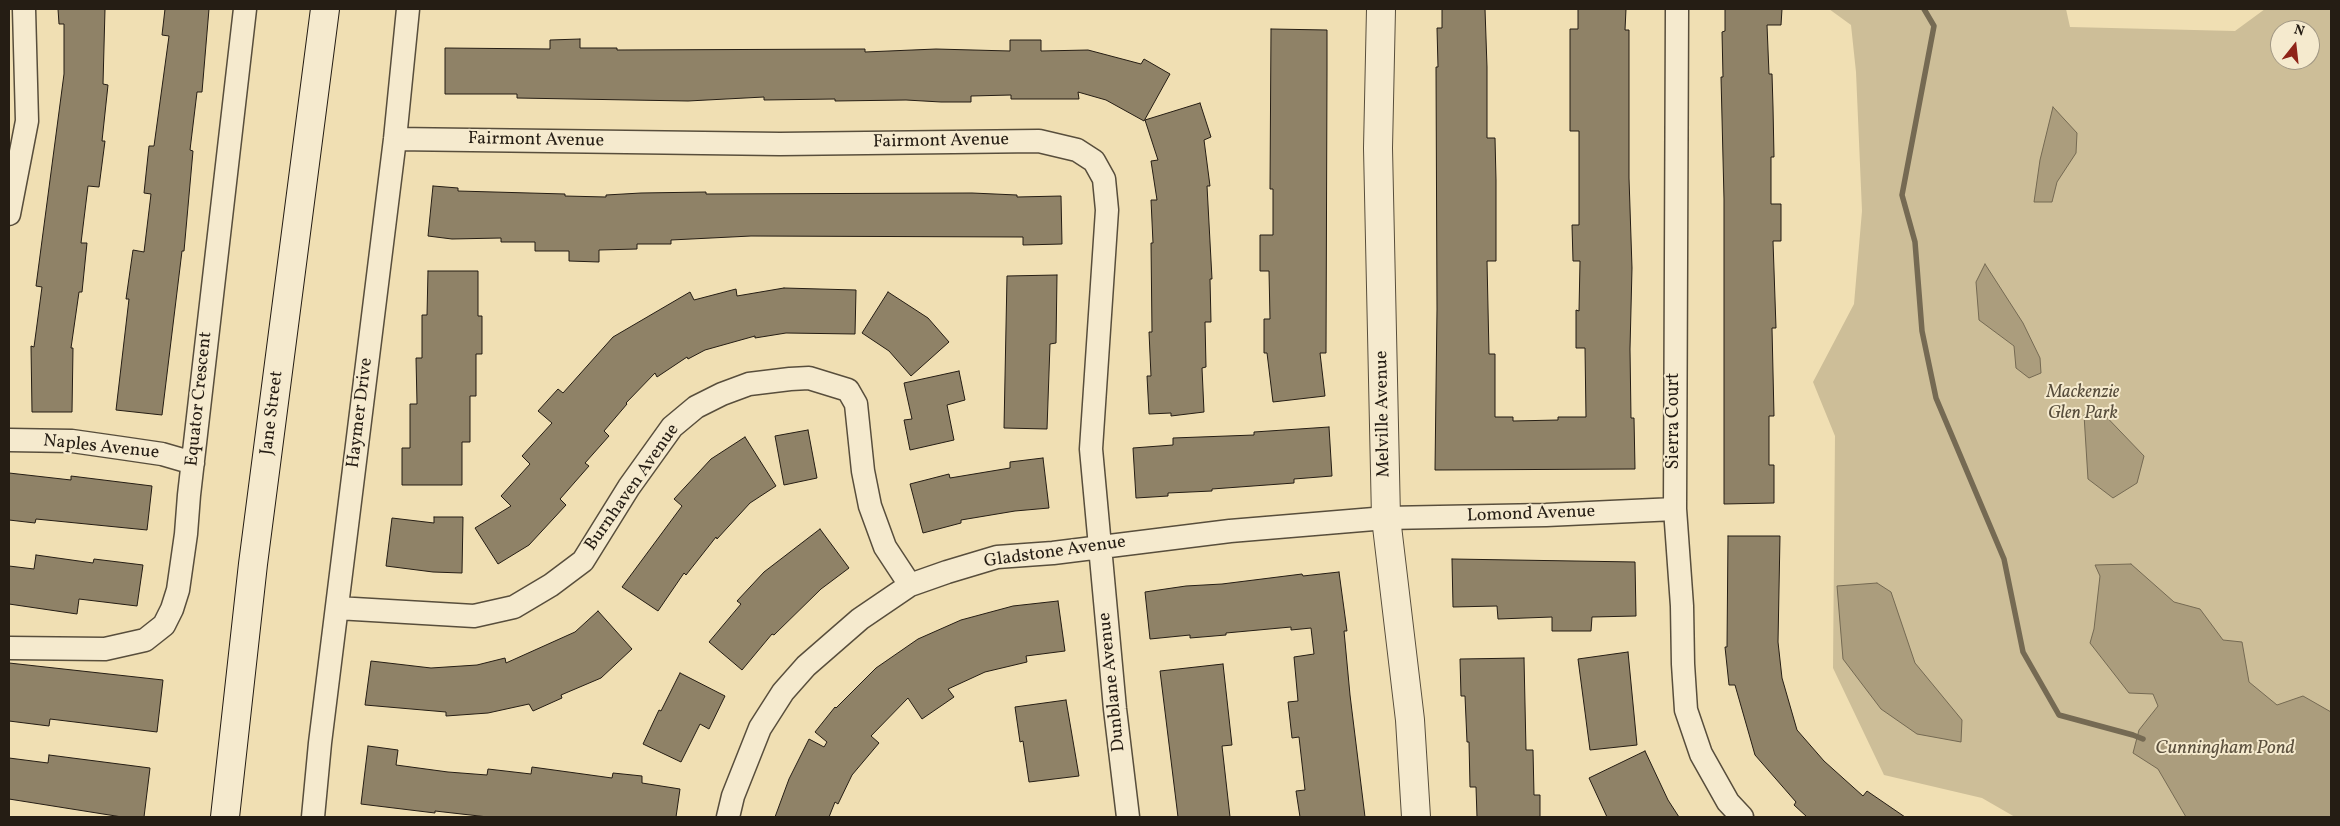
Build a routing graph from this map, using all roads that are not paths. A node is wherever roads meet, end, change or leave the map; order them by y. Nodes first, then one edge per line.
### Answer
1 (24, 9) edge
2 (245, 9) edge
3 (325, 9) edge
4 (408, 9) edge
5 (1381, 9) edge
6 (1677, 9) edge
7 (395, 139) junction
8 (9, 214) edge
9 (9, 440) edge
10 (192, 463) junction
11 (1675, 509) junction
12 (1386, 518) junction
13 (1101, 547) junction
14 (910, 585) junction
15 (337, 608) junction
16 (9, 648) edge
17 (225, 817) edge
18 (313, 817) edge
19 (728, 817) edge
20 (1128, 817) edge
21 (1416, 817) edge
22 (1742, 817) edge

1 - 8 street
2 - 10 street, Equator Crescent
3 - 17 main road, Jane Street
4 - 7 street, Haymer Drive
5 - 12 main road, Melville Avenue
6 - 11 street, Sierra Court
7 - 13 street, Fairmont Avenue
7 - 15 street, Haymer Drive
9 - 10 street, Naples Avenue
10 - 16 street, Equator Crescent
11 - 12 street, Lomond Avenue
11 - 22 street, Sierra Court
12 - 13 street, Gladstone Avenue
12 - 21 main road, Melville Avenue
13 - 14 street, Gladstone Avenue
13 - 20 street, Dunblane Avenue
14 - 15 street, Burnhaven Avenue
14 - 19 street, Gladstone Avenue
15 - 18 street, Haymer Drive

